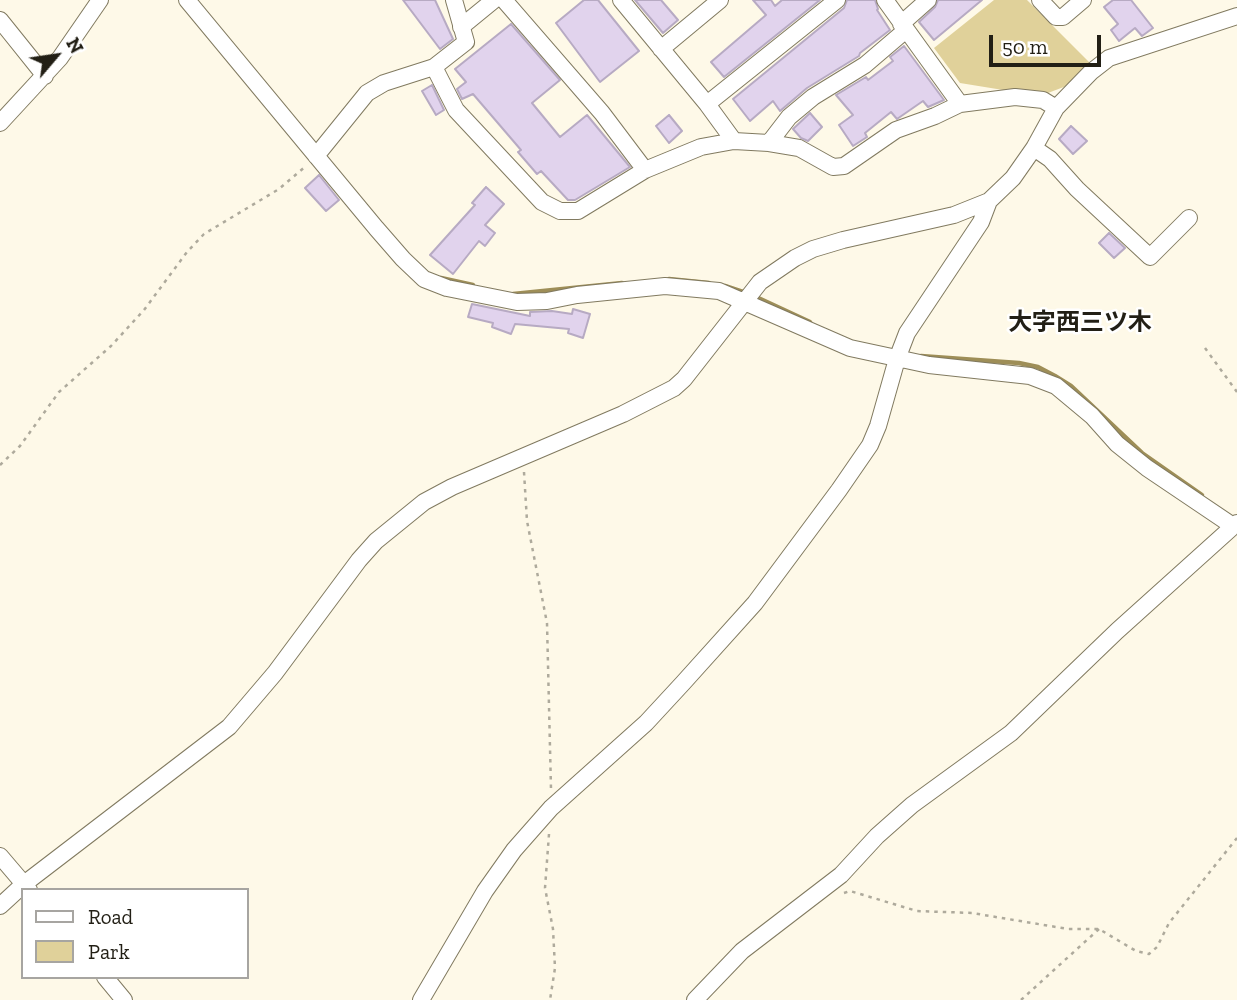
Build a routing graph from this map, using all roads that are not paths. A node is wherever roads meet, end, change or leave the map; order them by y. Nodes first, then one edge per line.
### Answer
1 (100, 0) edge
2 (187, 0) edge
3 (454, 0) edge
4 (494, 0) edge
5 (504, 0) edge
6 (621, 0) edge
7 (720, 0) edge
8 (837, 0) edge
9 (885, 0) edge
10 (928, 0) edge
11 (1040, 0) edge
12 (1083, 0) edge
13 (1237, 16) edge
14 (0, 20) edge
15 (461, 27) junction
16 (904, 27) junction
17 (661, 49) junction
18 (434, 66) junction
19 (45, 76) junction
20 (707, 104) junction
21 (960, 104) junction
22 (1056, 108) junction
23 (0, 123) edge
24 (734, 141) junction
25 (769, 144) junction
26 (1034, 148) junction
27 (316, 156) junction
28 (645, 170) junction
29 (989, 201) junction
30 (1189, 218) dead end
31 (744, 301) junction
32 (897, 359) junction
33 (1235, 524) edge
34 (0, 856) edge
35 (27, 887) edge
36 (21, 891) edge
37 (0, 905) edge
38 (107, 979) edge
39 (124, 1000) edge
40 (421, 1000) edge
41 (695, 1000) edge

1 - 19 street
2 - 27 street
3 - 15 street
4 - 15 street
5 - 28 street
6 - 17 street
7 - 17 street
8 - 20 street
9 - 16 street
10 - 16 street
11 - 12 street
13 - 22 street
14 - 19 street
15 - 18 street
16 - 21 street
16 - 25 street
17 - 20 street
18 - 27 street
18 - 28 street
19 - 23 street
20 - 24 street
21 - 22 street
21 - 25 street
22 - 26 street
24 - 25 street
24 - 28 street
26 - 29 street
26 - 30 street
27 - 31 street
29 - 31 street
29 - 32 street
31 - 32 street
31 - 35 street
32 - 33 street
32 - 40 street
33 - 41 street
34 - 35 street
36 - 37 street
38 - 39 street

